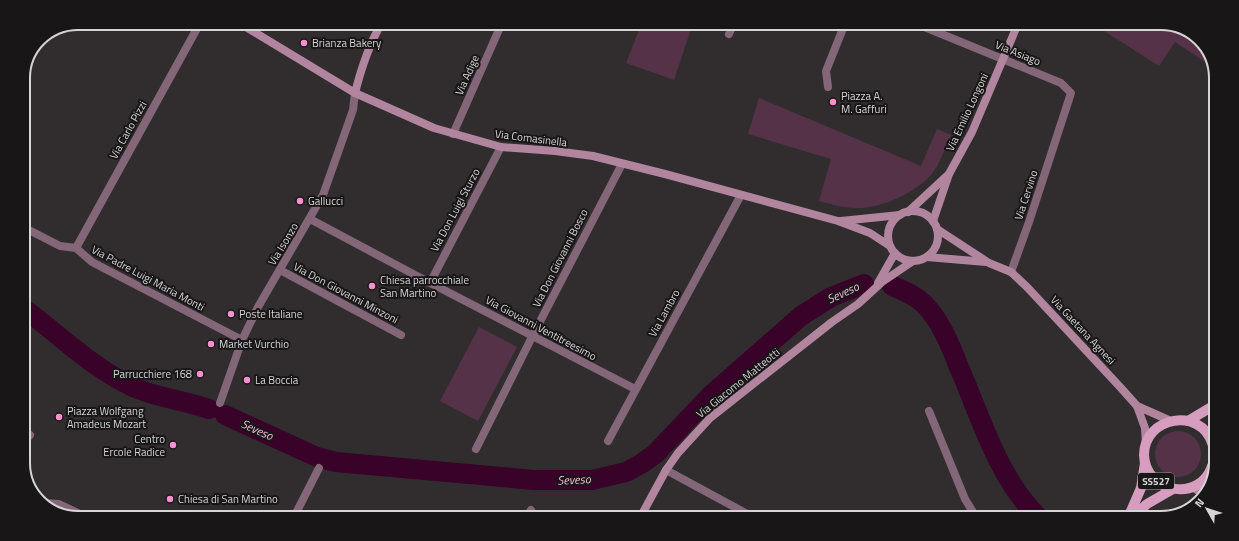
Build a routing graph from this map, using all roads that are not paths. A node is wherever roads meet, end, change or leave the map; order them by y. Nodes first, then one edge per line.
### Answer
1 (197, 30) edge
2 (253, 30) edge
3 (378, 30) edge
4 (499, 30) edge
5 (731, 30) edge
6 (842, 30) edge
7 (932, 30) edge
8 (1015, 30) edge
9 (729, 34) dead end
10 (1004, 59) junction
11 (828, 87) dead end
12 (355, 93) junction
13 (1060, 124) joint
14 (453, 134) junction
15 (501, 147) junction
16 (622, 164) junction
17 (949, 174) junction
18 (741, 196) junction
19 (908, 212) junction
20 (900, 215) junction
21 (310, 219) junction
22 (838, 221) junction
23 (933, 221) junction
24 (937, 229) junction
25 (30, 231) edge
26 (890, 246) junction
27 (76, 248) junction
28 (895, 253) junction
29 (927, 257) junction
30 (913, 261) junction
31 (989, 262) junction
32 (280, 270) junction
33 (1010, 272) junction
34 (887, 275) junction
35 (430, 283) junction
36 (401, 335) dead end
37 (533, 335) junction
38 (242, 340) junction
39 (635, 389) junction
40 (220, 403) dead end
41 (1137, 406) junction
42 (1209, 408) edge
43 (929, 411) dead end
44 (1171, 421) junction
45 (1188, 421) junction
46 (1209, 438) edge
47 (608, 441) dead end
48 (1146, 445) junction
49 (476, 449) dead end
50 (1145, 462) junction
51 (319, 468) dead end
52 (666, 470) junction
53 (1207, 476) edge
54 (1192, 487) junction
55 (1173, 489) junction
56 (1195, 489) edge
57 (52, 504) edge
58 (72, 510) edge
59 (297, 511) edge
60 (644, 511) edge
61 (741, 511) edge
62 (972, 511) edge
63 (1133, 511) edge
64 (1139, 511) edge

1 - 27 street, Via Carlo Pizzi
2 - 12 street, Via Comasinella
3 - 12 street
4 - 14 street, Via Adige
5 - 9 street
6 - 11 street
7 - 10 street, Via Asiago
8 - 10 street, Via Emilio Longoni
10 - 13 street, Via Asiago
10 - 17 street, Via Emilio Longoni
12 - 14 street, Via Comasinella
12 - 21 street, Via Isonzo
13 - 33 street, Via Cervino
14 - 15 street, Via Comasinella
15 - 16 street, Via Comasinella
15 - 35 street, Via Don Luigi Sturzo
16 - 18 street, Via Comasinella
16 - 37 street, Via Don Giovanni Bosco
17 - 19 street, Via Emilio Longoni
17 - 23 street, Via Emilio Longoni
18 - 22 street, Via Comasinella
18 - 39 street, Via Lambro
19 - 20 street
19 - 23 street
20 - 22 street, Via Comasinella
20 - 26 street
21 - 32 street, Via Isonzo
21 - 35 street, Via Giovanni Ventitreesimo
22 - 26 street, Via Comasinella
23 - 24 street
24 - 29 street
24 - 31 street
25 - 27 street, Via Padre Luigi Maria Monti
26 - 28 street
27 - 38 street, Via Padre Luigi Maria Monti
28 - 30 street
28 - 34 street, Via Giacomo Matteotti
29 - 30 street
29 - 31 street
30 - 34 street, Via Giacomo Matteotti
31 - 33 street
32 - 36 street, Via Don Giovanni Minzoni
32 - 38 street, Via Isonzo
33 - 41 street, Via Gaetana Agnesi
34 - 52 street, Via Giacomo Matteotti
35 - 37 street, Via Giovanni Ventitreesimo
37 - 39 street, Via Giovanni Ventitreesimo
37 - 49 street, Via Don Giovanni Bosco
38 - 40 street, Via Isonzo
39 - 47 street, Via Lambro
41 - 44 street, Via Gaetana Agnesi
41 - 48 street, Via Gaetana Agnesi
42 - 45 main road
43 - 62 street
44 - 45 main road
44 - 48 main road, SS527
45 - 46 main road
48 - 50 main road, SS527
50 - 55 main road, SS527
50 - 63 main road, SS527
51 - 59 street
52 - 60 street, Via Giacomo Matteotti
52 - 61 street
53 - 54 main road
54 - 55 main road, SS527
54 - 56 street
55 - 64 main road, SS527
57 - 58 street

